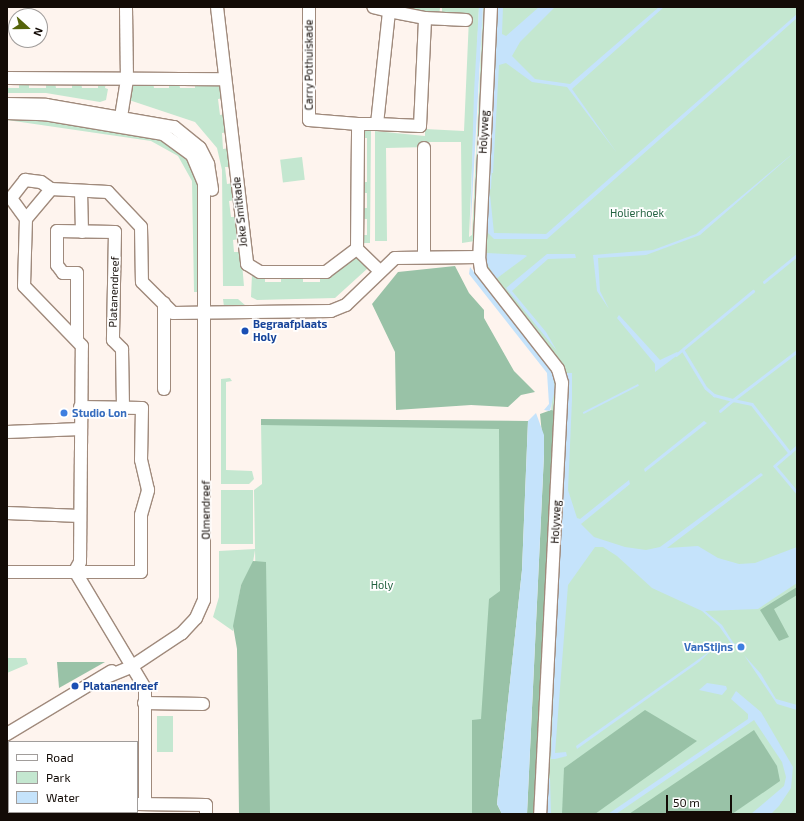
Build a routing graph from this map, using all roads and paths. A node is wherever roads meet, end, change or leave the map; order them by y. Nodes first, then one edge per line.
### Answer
1 (126, 7) edge
2 (217, 7) edge
3 (309, 7) edge
4 (373, 7) edge
5 (491, 7) edge
6 (395, 10) edge
7 (425, 18) junction
8 (466, 20) dead end
9 (7, 78) edge
10 (225, 79) junction
11 (127, 80) junction
12 (7, 104) edge
13 (7, 113) edge
14 (120, 121) junction
15 (358, 124) junction
16 (377, 124) junction
17 (424, 148) dead end
18 (51, 189) junction
19 (81, 191) junction
20 (26, 218) junction
21 (82, 232) junction
22 (356, 248) junction
23 (424, 256) junction
24 (479, 257) junction
25 (380, 272) junction
26 (164, 303) junction
27 (207, 313) junction
28 (77, 338) junction
29 (164, 389) dead end
30 (123, 406) junction
31 (80, 407) junction
32 (80, 429) junction
33 (7, 432) edge
34 (7, 512) edge
35 (80, 516) junction
36 (75, 571) junction
37 (7, 572) edge
38 (129, 664) junction
39 (144, 703) junction
40 (203, 704) dead end
41 (7, 734) edge
42 (141, 753) edge
43 (141, 804) edge
44 (206, 814) edge
45 (540, 814) edge

1 - 11 street
2 - 10 street, Joke Smitkade
3 - 15 street, Carry Pothuiskade
4 - 6 street
5 - 24 street, Holyweg
6 - 7 street
6 - 16 street
7 - 8 street
7 - 16 street
9 - 11 street
10 - 11 street
10 - 22 street, Joke Smitkade
11 - 14 street
12 - 14 street
13 - 14 street
14 - 27 street, Olmendreef
15 - 16 street, Carry Pothuiskade
15 - 22 street
17 - 23 street
18 - 19 street
18 - 20 street
18 - 20 street
19 - 21 street
19 - 26 street
20 - 28 street
21 - 28 street, Platanendreef
21 - 30 street, Platanendreef
22 - 25 street
23 - 24 street
23 - 25 street
24 - 45 street, Holyweg
25 - 27 street
26 - 27 street
26 - 29 street
27 - 38 street, Olmendreef
28 - 31 street, Platanendreef
30 - 31 street
30 - 36 street
31 - 32 street, Platanendreef
32 - 33 street
32 - 35 street, Platanendreef
34 - 35 street
35 - 36 street, Platanendreef
36 - 37 street
36 - 38 street
38 - 39 street
38 - 41 street, Olmendreef
39 - 40 street
39 - 42 street
42 - 43 street
43 - 44 street

